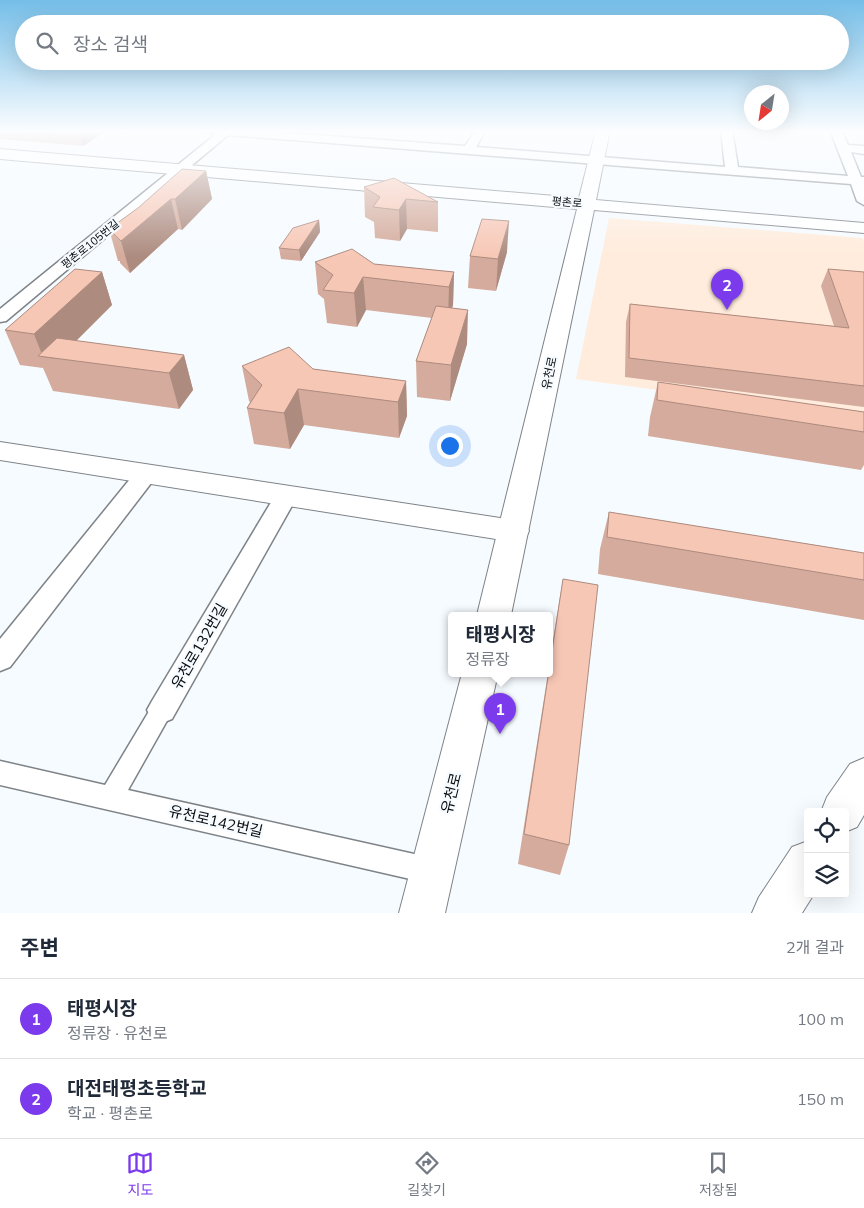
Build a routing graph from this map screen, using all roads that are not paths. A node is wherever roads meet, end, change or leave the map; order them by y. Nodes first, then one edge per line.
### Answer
1 (177, 173) edge
2 (211, 173) edge
3 (593, 173) edge
4 (766, 173) edge
5 (861, 180) edge
6 (864, 201) edge
7 (586, 204) junction
8 (864, 228) edge
9 (0, 317) edge
10 (1, 451) edge
11 (147, 473) junction
12 (286, 495) junction
13 (514, 531) junction
14 (495, 612) edge
15 (0, 659) edge
16 (479, 677) edge
17 (162, 710) joint
18 (0, 772) edge
19 (864, 778) edge
20 (111, 797) junction
21 (845, 808) edge
22 (804, 870) edge
23 (432, 871) junction
24 (422, 913) edge
25 (775, 913) edge

1 - 9 street, 평촌로105번길
2 - 7 main road, 평촌로
3 - 7 main road, 유천로
4 - 5 street
5 - 6 street
7 - 8 main road, 평촌로
7 - 13 main road, 유천로
10 - 11 main road
11 - 12 main road
11 - 15 street
12 - 13 main road
12 - 17 street, 유천로132번길
13 - 14 main road, 유천로
16 - 23 main road, 유천로
17 - 20 street, 유천로132번길
18 - 20 street, 유천로142번길
19 - 21 main road
20 - 23 street, 유천로142번길
22 - 25 main road
23 - 24 main road, 유천로

